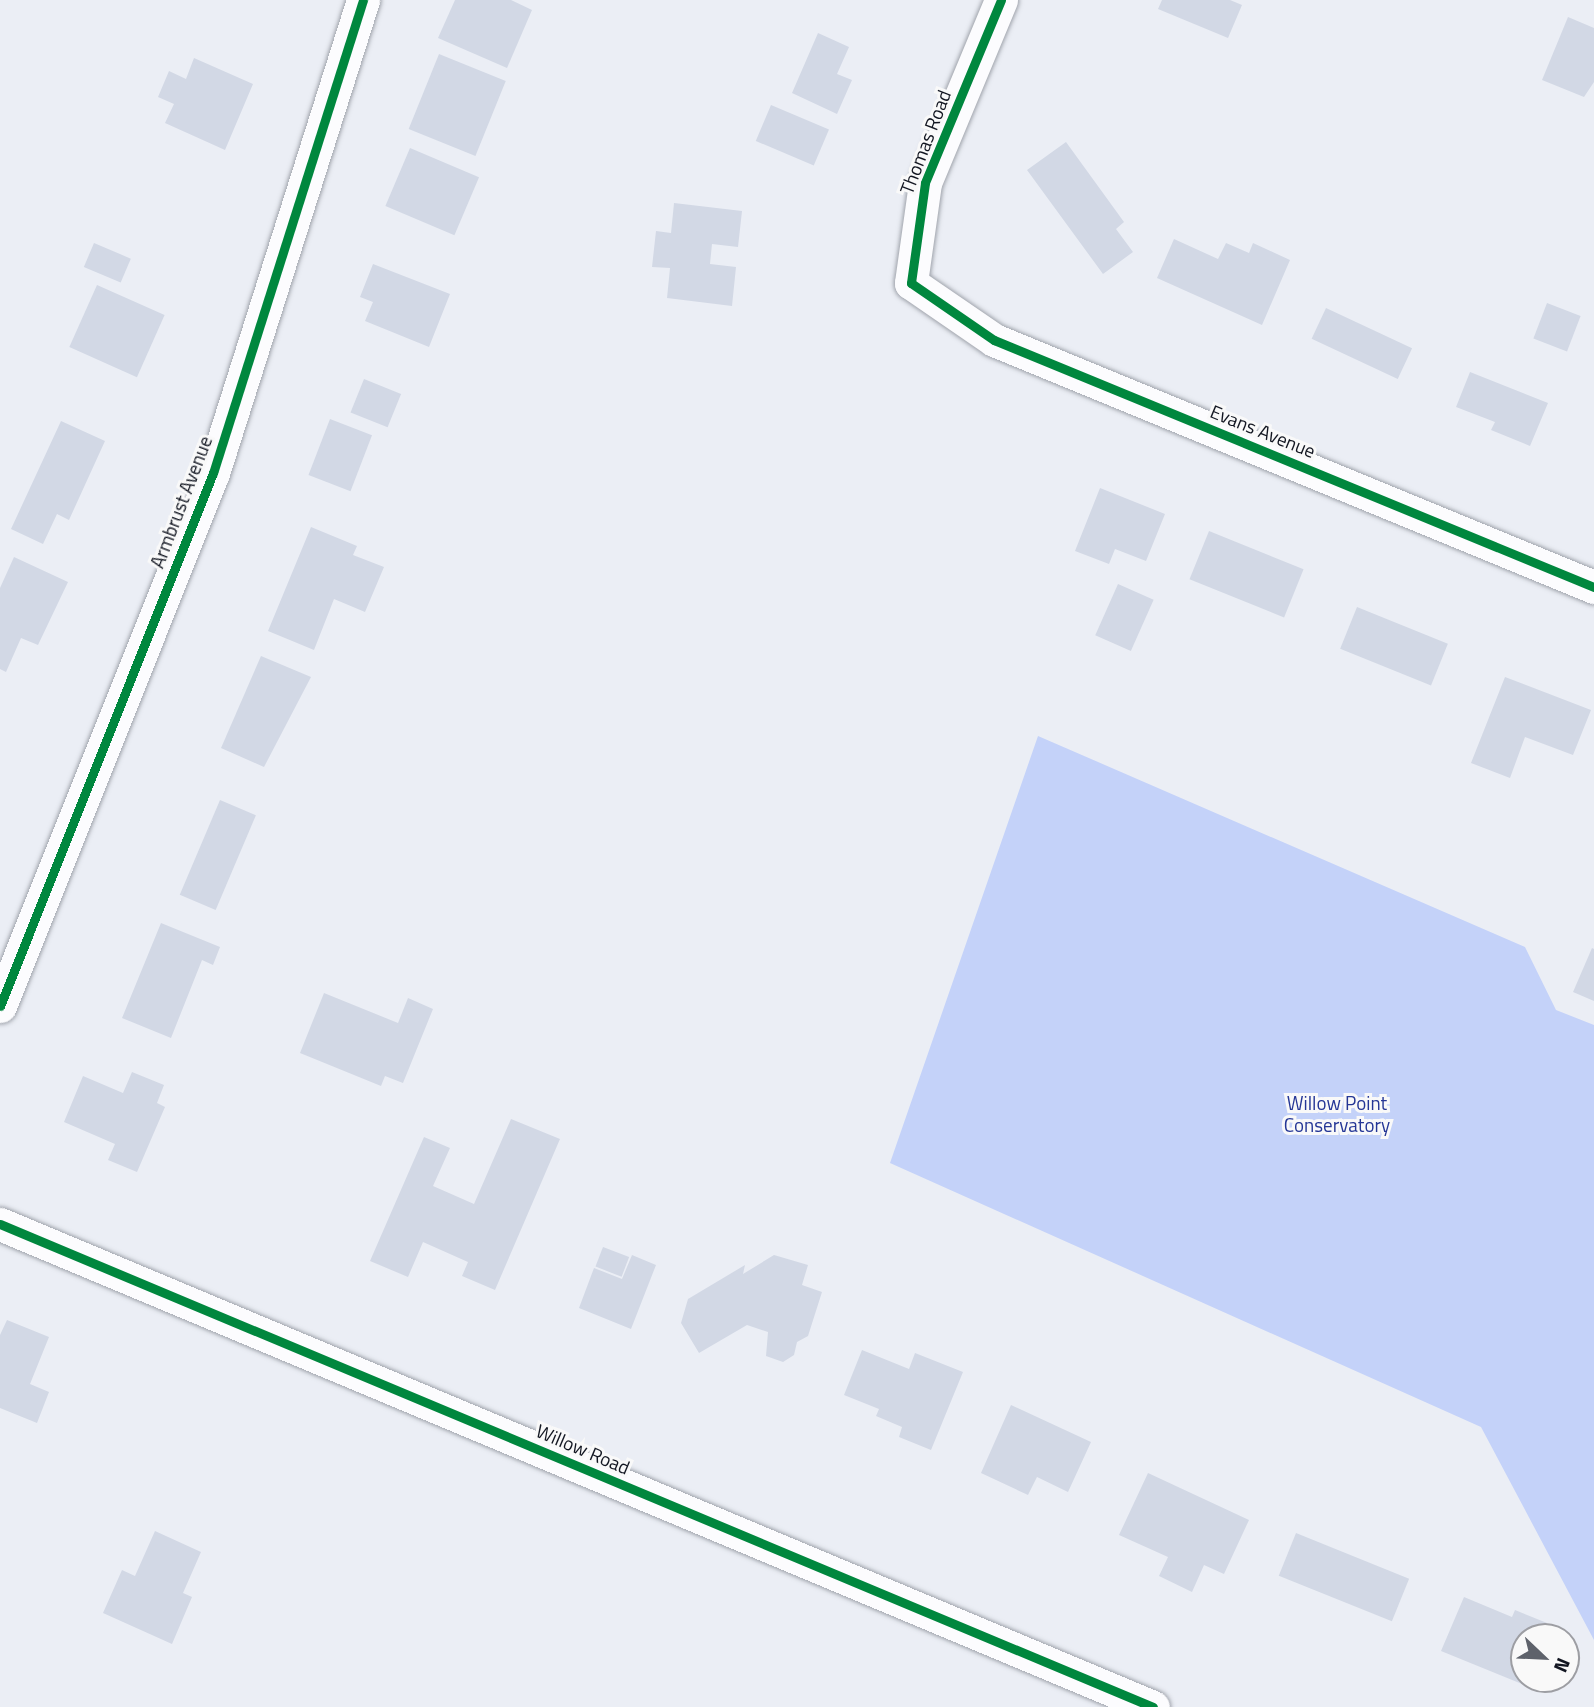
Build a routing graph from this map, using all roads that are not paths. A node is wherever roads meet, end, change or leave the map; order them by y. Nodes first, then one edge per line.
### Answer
1 (363, 0) edge
2 (1001, 0) edge
3 (927, 294) joint
4 (1594, 587) edge
5 (0, 1006) edge
6 (0, 1224) edge
7 (1153, 1707) edge

1 - 5 street, Armbrust Avenue
2 - 3 street, Thomas Road
3 - 4 street, Evans Avenue
6 - 7 street, Willow Road

